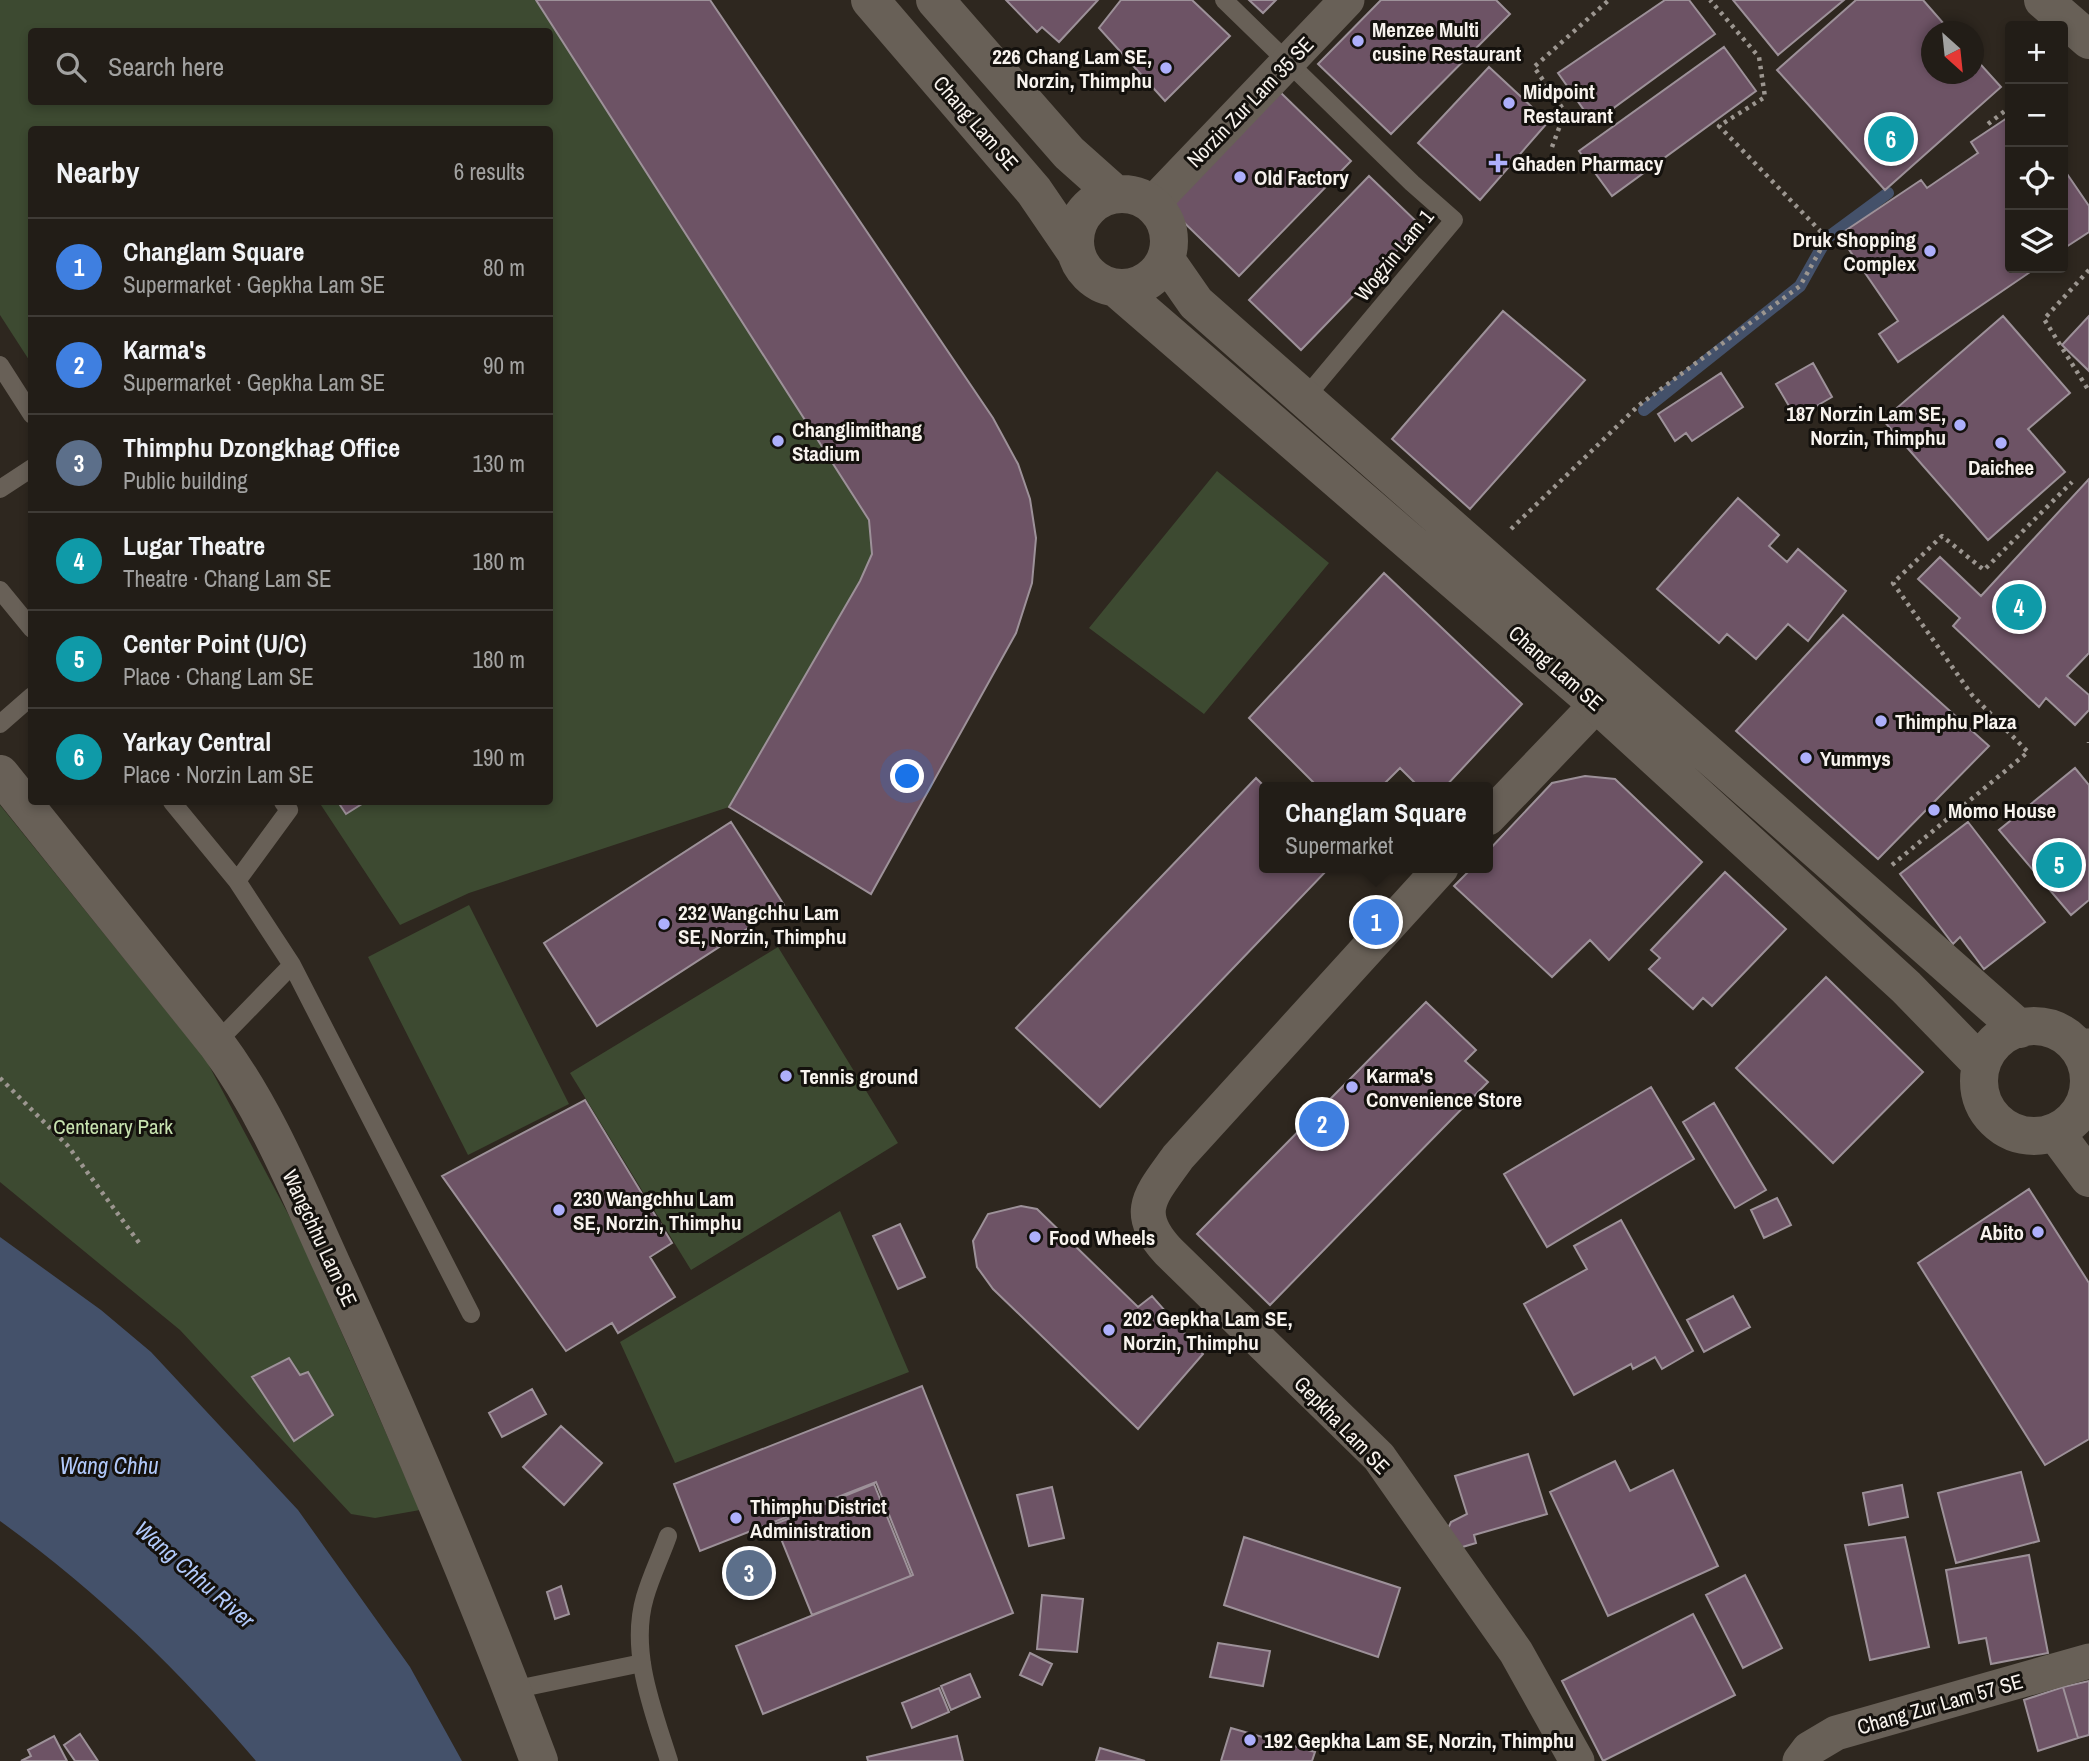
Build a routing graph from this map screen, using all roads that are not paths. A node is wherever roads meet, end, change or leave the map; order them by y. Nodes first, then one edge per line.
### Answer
1 (870, 0) edge
2 (935, 0) edge
3 (1224, 0) edge
4 (1347, 0) edge
5 (2043, 0) edge
6 (2089, 40) edge
7 (1287, 62) junction
8 (1115, 194) junction
9 (1152, 204) junction
10 (1075, 251) junction
11 (1166, 260) junction
12 (1116, 288) junction
13 (0, 365) edge
14 (1305, 398) junction
15 (28, 409) edge
16 (28, 471) edge
17 (0, 489) edge
18 (0, 590) edge
19 (28, 624) edge
20 (28, 700) edge
21 (1597, 704) junction
22 (0, 724) edge
23 (0, 774) edge
24 (174, 805) edge
25 (285, 805) edge
26 (1493, 813) edge
27 (1436, 873) edge
28 (237, 881) junction
29 (292, 965) junction
30 (2020, 1029) junction
31 (216, 1043) junction
32 (2084, 1049) edge
33 (1981, 1064) junction
34 (2088, 1093) edge
35 (2055, 1132) junction
36 (2089, 1178) edge
37 (471, 1314) dead end
38 (668, 1536) dead end
39 (2089, 1661) edge
40 (642, 1663) junction
41 (512, 1690) junction
42 (539, 1761) edge
43 (669, 1761) edge
44 (1577, 1761) edge
45 (1800, 1761) edge

1 - 10 main road, Chang Lam SE
2 - 8 main road
3 - 7 lane
4 - 7 street, Norzin Zur Lam 35 SE
5 - 6 main road
7 - 9 street, Norzin Zur Lam 35 SE
7 - 14 lane, Wogzin Lam 1
8 - 9 main road
8 - 10 main road
9 - 11 main road
10 - 12 main road
11 - 12 main road
11 - 14 main road, Chang Lam SE
12 - 21 main road, Chang Lam SE
13 - 15 lane
14 - 30 main road, Chang Lam SE
16 - 17 lane
18 - 19 lane
20 - 22 lane
21 - 26 street
21 - 33 main road, Chang Lam SE
23 - 31 main road, Wangchhu Lam SE
24 - 28 lane
25 - 28 lane
27 - 44 street, Gepkha Lam SE
28 - 29 lane
29 - 31 lane
29 - 37 lane
30 - 32 main road
30 - 33 main road
31 - 41 main road, Wangchhu Lam SE
32 - 34 main road
33 - 35 main road
34 - 35 main road
35 - 36 main road
38 - 40 lane
39 - 45 street, Chang Zur Lam 57 SE
40 - 41 lane
40 - 43 lane
41 - 42 main road, Wangchhu Lam SE

